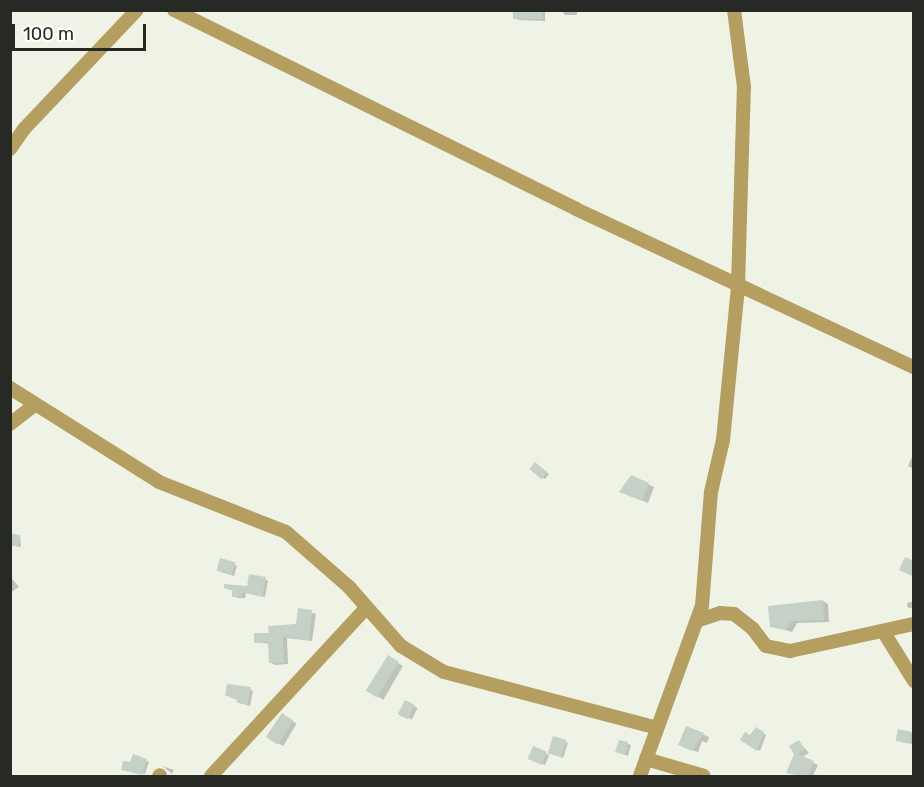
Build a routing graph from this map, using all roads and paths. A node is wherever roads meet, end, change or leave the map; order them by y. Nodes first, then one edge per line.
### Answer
1 (137, 10) edge
2 (174, 10) edge
3 (734, 10) edge
4 (209, 17) edge
5 (10, 149) edge
6 (738, 286) junction
7 (914, 367) edge
8 (10, 387) edge
9 (34, 405) junction
10 (10, 424) edge
11 (366, 608) junction
12 (699, 620) junction
13 (914, 624) edge
14 (883, 631) junction
15 (914, 681) edge
16 (657, 728) junction
17 (646, 759) junction
18 (211, 777) edge
19 (640, 777) edge
20 (704, 777) edge

1 - 5 street
2 - 4 street
3 - 6 street
4 - 6 street
6 - 7 street
6 - 12 street
8 - 9 street
9 - 10 street
9 - 11 street
11 - 16 street
11 - 18 street
12 - 14 street
12 - 16 street
13 - 14 street
14 - 15 street
16 - 17 street
17 - 19 street
17 - 20 street

